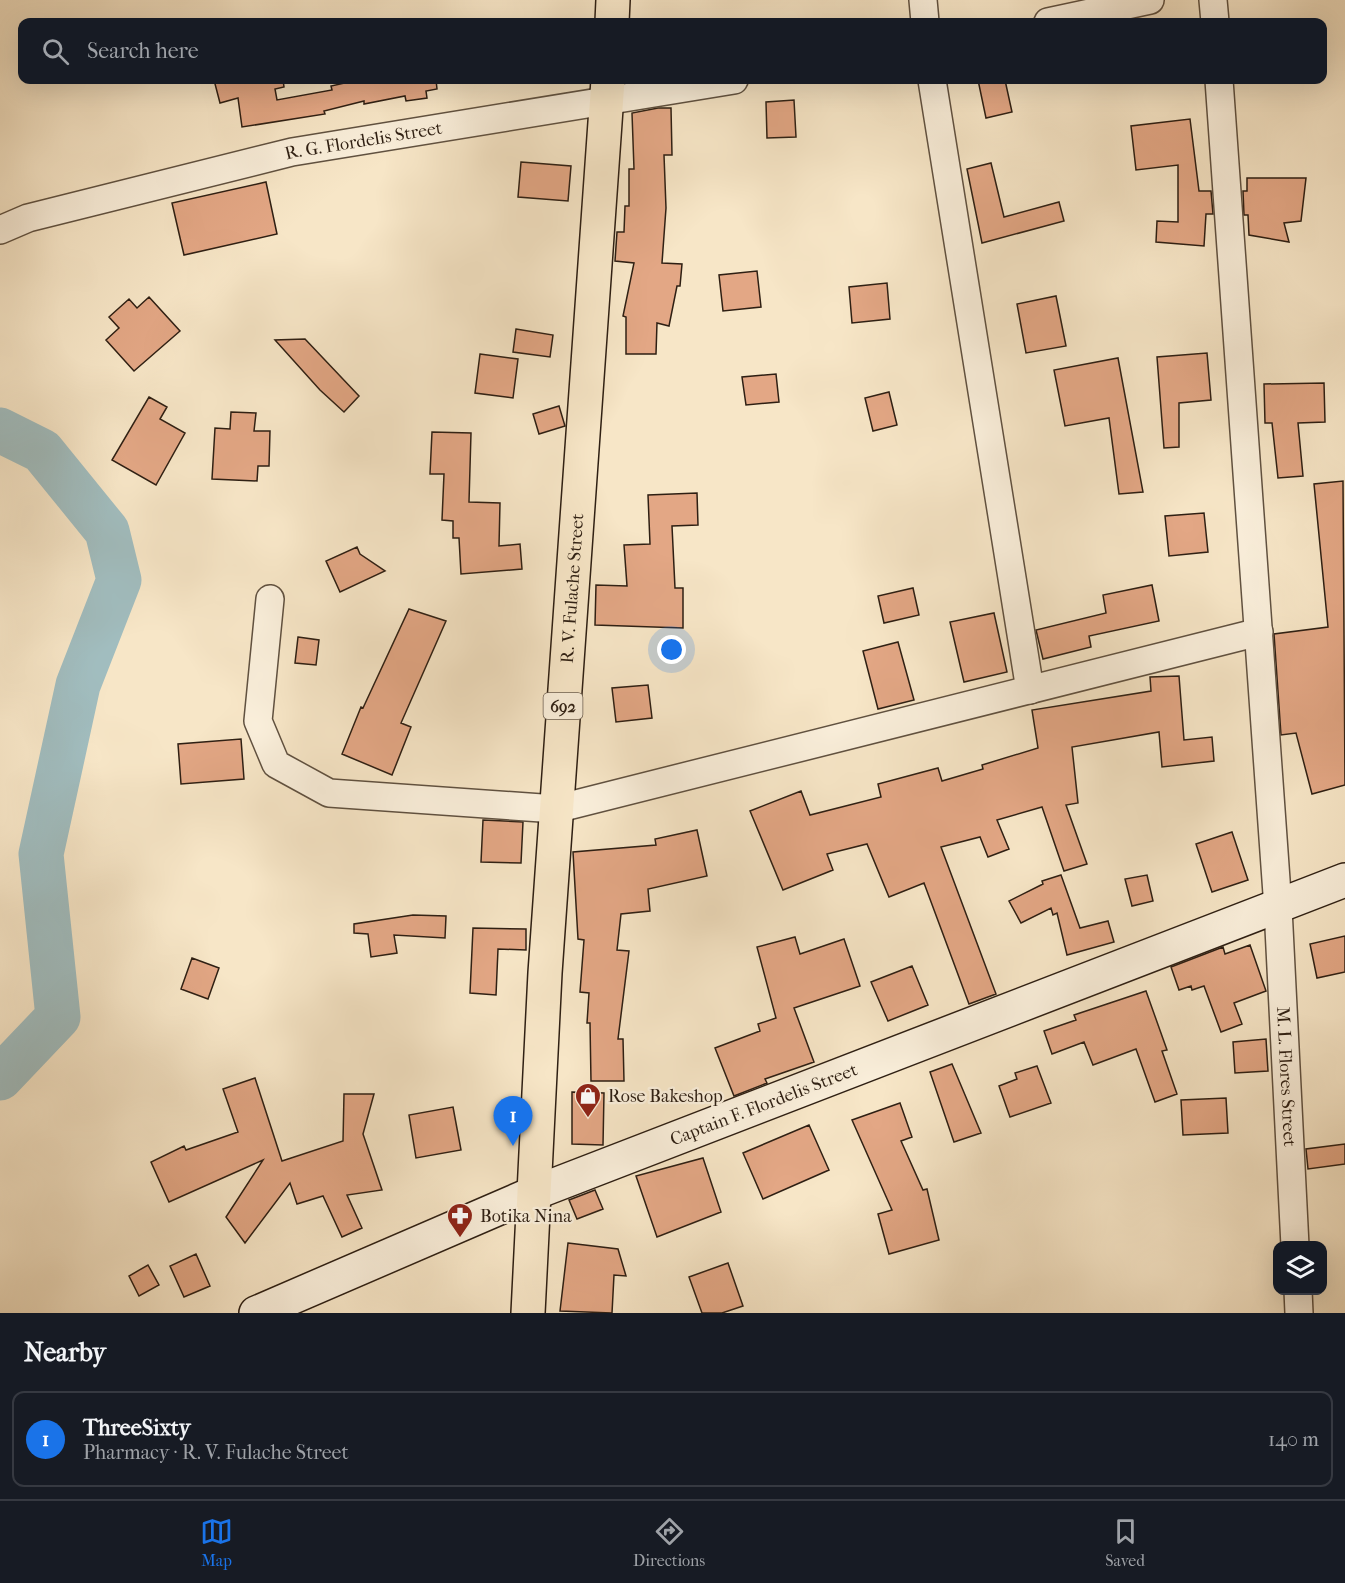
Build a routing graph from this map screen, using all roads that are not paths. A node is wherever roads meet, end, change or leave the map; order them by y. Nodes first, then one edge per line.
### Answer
1 (613, 0) edge
2 (923, 0) edge
3 (1150, 0) edge
4 (1213, 0) edge
5 (612, 18) edge
6 (925, 18) edge
7 (1067, 18) edge
8 (1215, 18) edge
9 (678, 84) edge
10 (933, 84) edge
11 (1219, 84) edge
12 (608, 89) edge
13 (0, 230) edge
14 (270, 599) dead end
15 (1259, 632) junction
16 (1030, 690) junction
17 (556, 809) junction
18 (1345, 880) edge
19 (1278, 908) junction
20 (534, 1194) junction
21 (1295, 1241) edge
22 (1298, 1295) edge
23 (256, 1313) edge
24 (528, 1313) edge
25 (1299, 1313) edge

1 - 5 main road
2 - 6 street
3 - 7 street
4 - 8 street
9 - 12 street, R. G. Flordelis Street
10 - 16 street
11 - 15 street, M. L. Flores Street
12 - 13 street, R. G. Flordelis Street
12 - 17 main road, R. V. Fulache Street / 692
14 - 17 street
15 - 16 street
15 - 19 street, M. L. Flores Street
16 - 17 street
17 - 20 main road, R. V. Fulache Street / 692
18 - 19 street, Captain F. Flordelis Street
19 - 20 street, Captain F. Flordelis Street
19 - 21 street, M. L. Flores Street
20 - 23 street, Captain F. Flordelis Street
20 - 24 main road, R. V. Fulache Street / 692
22 - 25 street

